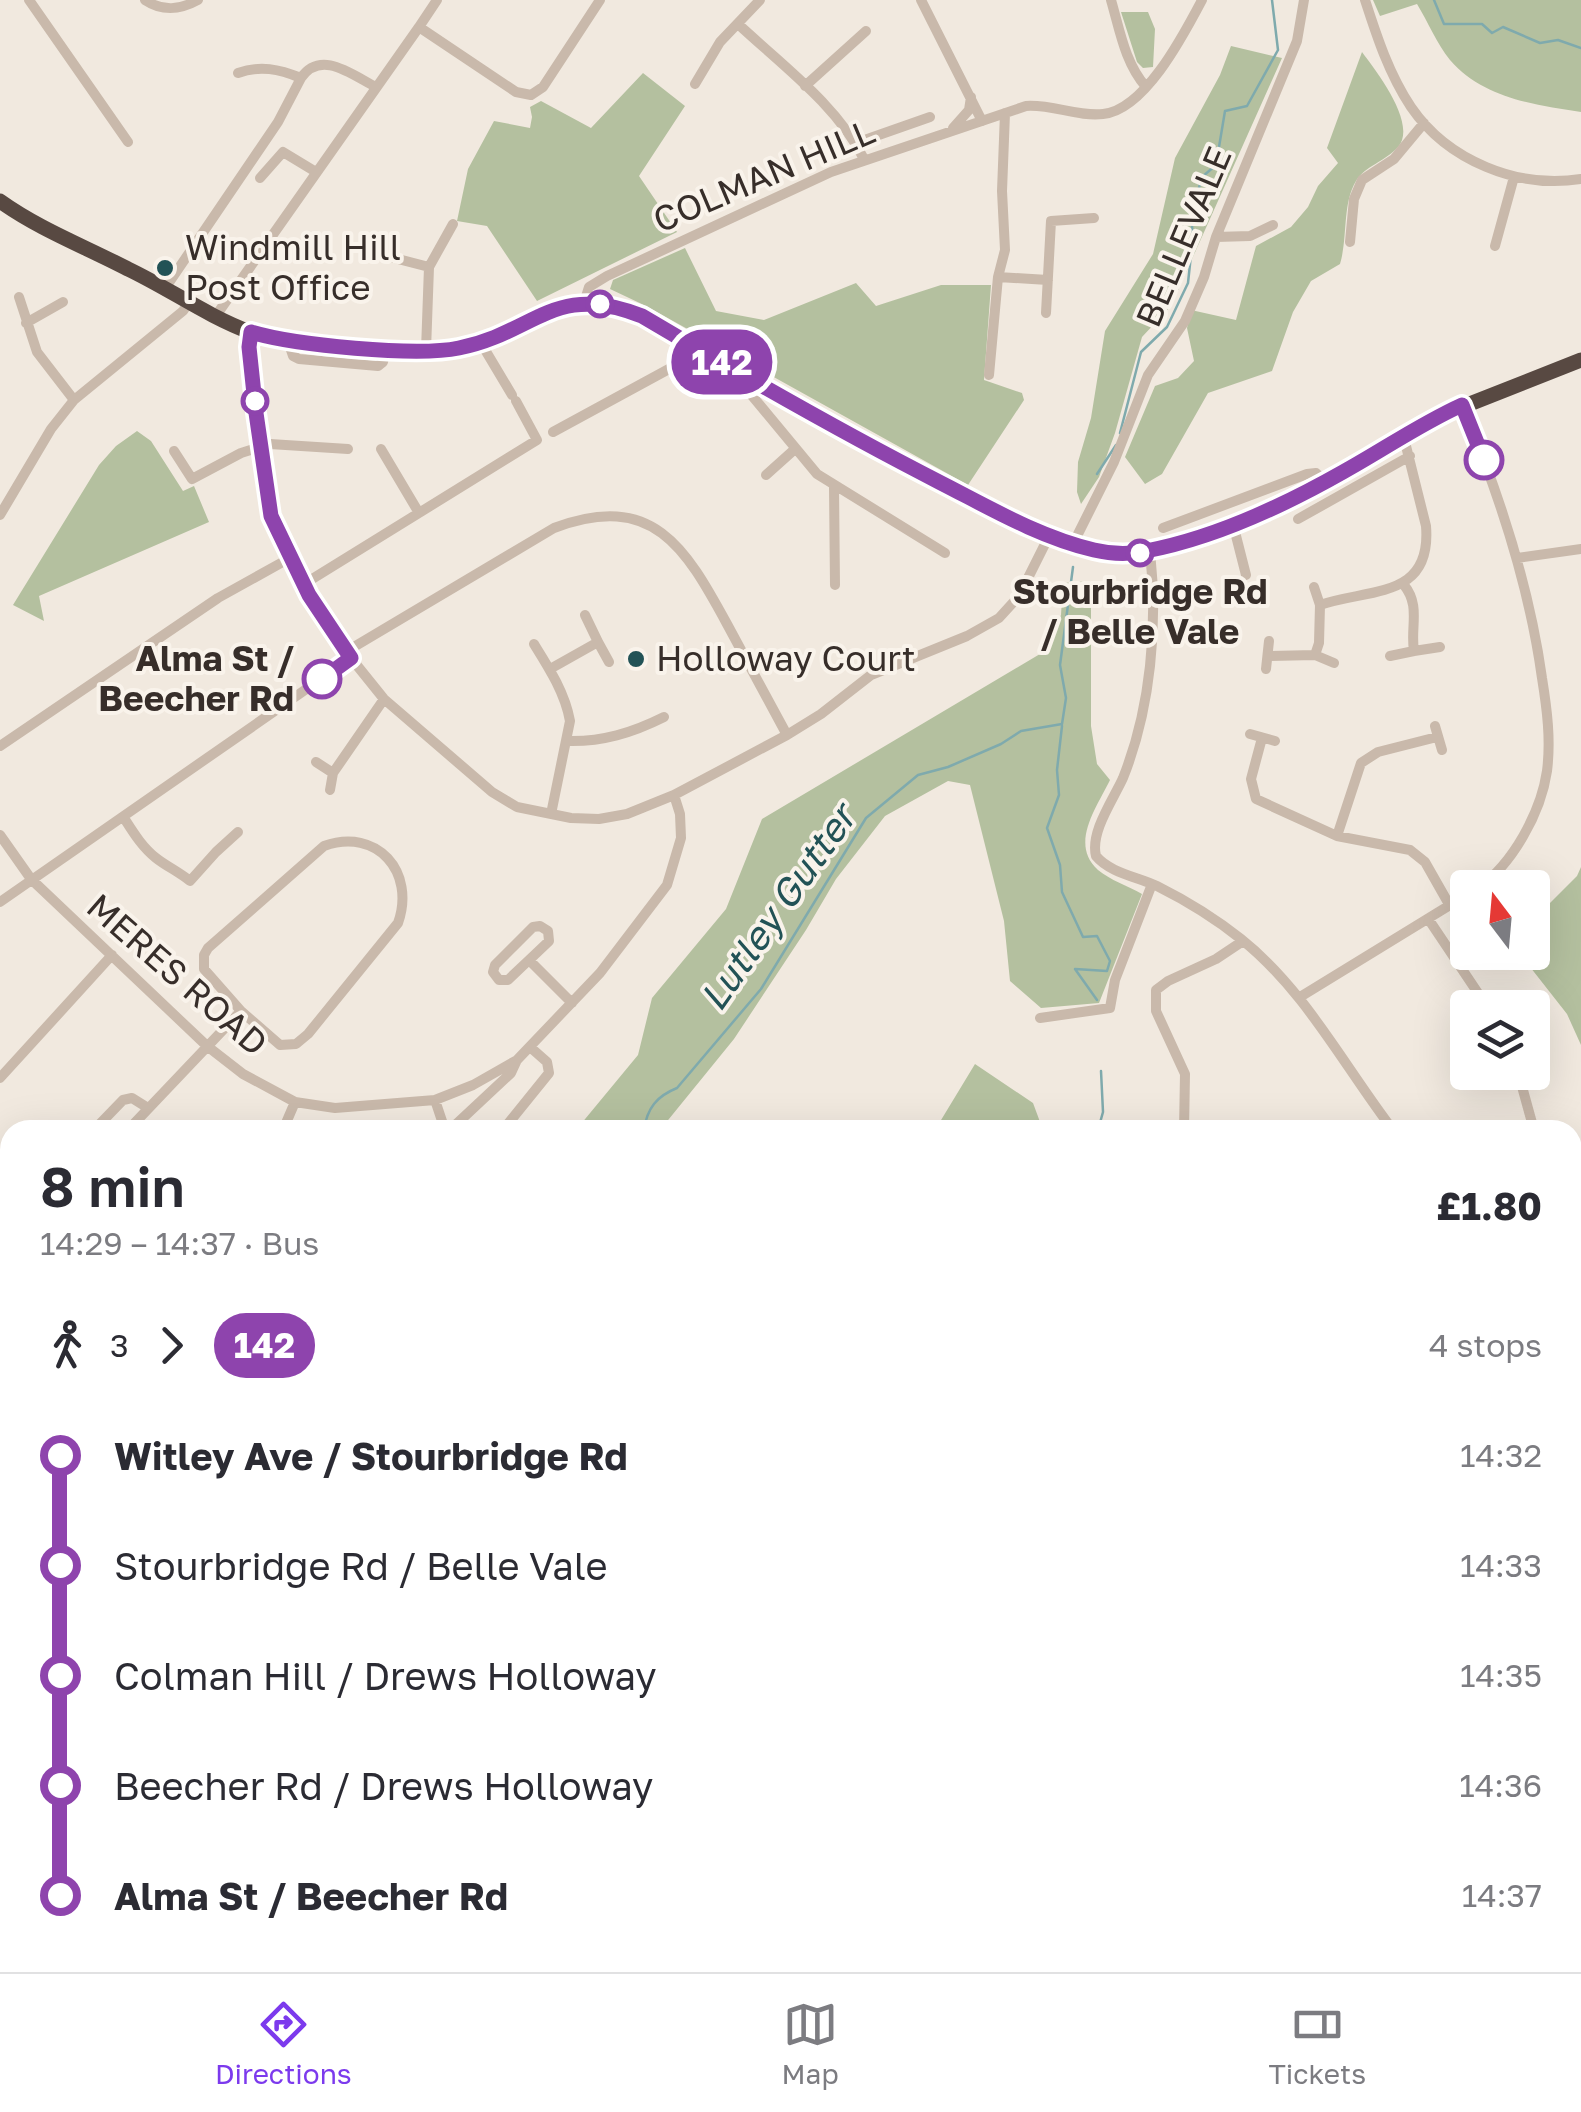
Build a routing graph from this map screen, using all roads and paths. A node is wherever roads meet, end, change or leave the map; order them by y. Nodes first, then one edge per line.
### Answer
1 (29, 0) edge
2 (145, 0) edge
3 (198, 0) edge
4 (437, 0) edge
5 (600, 0) edge
6 (760, 0) edge
7 (921, 0) edge
8 (1111, 0) edge
9 (1202, 0) edge
10 (1304, 0) edge
11 (1365, 0) edge
12 (738, 24) junction
13 (419, 26) junction
14 (866, 32) dead end
15 (238, 73) dead end
16 (301, 78) junction
17 (695, 84) dead end
18 (805, 86) junction
19 (376, 87) junction
20 (1146, 87) junction
21 (971, 95) junction
22 (1005, 113) junction
23 (930, 118) dead end
24 (982, 121) junction
25 (1424, 123) junction
26 (948, 132) junction
27 (128, 142) dead end
28 (856, 143) junction
29 (864, 159) junction
30 (316, 172) junction
31 (1514, 176) junction
32 (260, 178) dead end
33 (1581, 178) edge
34 (0, 202) edge
35 (1094, 218) dead end
36 (453, 224) dead end
37 (1273, 225) dead end
38 (1216, 237) junction
39 (445, 240) junction
40 (1350, 242) dead end
41 (1495, 246) dead end
42 (460, 247) dead end
43 (394, 258) dead end
44 (429, 267) junction
45 (998, 277) junction
46 (1048, 280) junction
47 (166, 288) junction
48 (19, 298) dead end
49 (63, 302) dead end
50 (188, 302) junction
51 (584, 303) junction
52 (1046, 312) dead end
53 (215, 318) junction
54 (26, 323) junction
55 (251, 332) junction
56 (481, 344) junction
57 (426, 350) junction
58 (702, 351) junction
59 (1581, 360) edge
60 (989, 375) dead end
61 (745, 376) junction
62 (74, 400) junction
63 (1462, 405) junction
64 (552, 432) dead end
65 (1403, 434) junction
66 (260, 446) junction
67 (348, 449) dead end
68 (381, 449) dead end
69 (795, 449) junction
70 (174, 451) dead end
71 (1410, 456) junction
72 (766, 475) dead end
73 (1325, 482) junction
74 (834, 487) junction
75 (1, 509) edge
76 (419, 512) junction
77 (1298, 519) dead end
78 (1234, 524) junction
79 (1164, 528) dead end
80 (1050, 536) junction
81 (1073, 544) junction
82 (1581, 549) edge
83 (1150, 551) junction
84 (946, 553) dead end
85 (290, 558) junction
86 (1517, 558) junction
87 (1246, 576) dead end
88 (304, 584) junction
89 (835, 585) dead end
90 (1404, 585) junction
91 (1314, 587) dead end
92 (1320, 606) junction
93 (585, 616) dead end
94 (1269, 640) dead end
95 (598, 642) junction
96 (534, 644) dead end
97 (1440, 647) dead end
98 (1414, 651) junction
99 (349, 655) junction
100 (1316, 655) junction
101 (1269, 656) junction
102 (1390, 656) dead end
103 (609, 662) dead end
104 (1334, 662) dead end
105 (550, 668) junction
106 (1266, 668) dead end
107 (384, 699) junction
108 (664, 717) dead end
109 (786, 735) junction
110 (567, 741) junction
111 (1274, 741) dead end
112 (0, 746) edge
113 (1442, 750) dead end
114 (316, 762) dead end
115 (333, 774) junction
116 (330, 790) dead end
117 (674, 795) junction
118 (552, 814) junction
119 (124, 818) junction
120 (238, 832) dead end
121 (0, 835) edge
122 (1338, 836) junction
123 (1496, 870) edge
124 (31, 879) junction
125 (1152, 884) junction
126 (0, 902) edge
127 (1450, 906) joint
128 (1429, 920) junction
129 (1243, 941) junction
130 (112, 955) junction
131 (529, 960) junction
132 (1476, 990) edge
133 (1300, 998) junction
134 (572, 1003) junction
135 (241, 1011) junction
136 (1040, 1018) dead end
137 (207, 1046) junction
138 (530, 1046) junction
139 (517, 1060) junction
140 (0, 1078) edge
141 (1523, 1090) edge
142 (434, 1100) junction
143 (295, 1102) junction
144 (148, 1108) junction
145 (104, 1120) edge
146 (137, 1120) edge
147 (287, 1120) edge
148 (442, 1120) edge
149 (461, 1120) edge
150 (512, 1120) edge
151 (1184, 1120) edge
152 (1385, 1120) edge
153 (1531, 1120) edge

1 - 27 street
2 - 3 street
4 - 13 street
5 - 13 street
6 - 12 street
7 - 21 street
8 - 20 street
9 - 20 street
10 - 38 street, BELLEVALE
11 - 25 street
12 - 17 street
12 - 18 street
13 - 19 street
14 - 18 street
15 - 16 street
16 - 19 street
16 - 47 street
18 - 28 street
19 - 30 street
20 - 22 street, COLMAN HILL
21 - 24 street
21 - 26 street
22 - 24 street, COLMAN HILL
22 - 45 street
23 - 28 street
24 - 26 street, COLMAN HILL
25 - 31 street
25 - 40 street
26 - 29 street, COLMAN HILL
28 - 29 street
29 - 51 street, COLMAN HILL
30 - 32 street
30 - 53 street
31 - 33 street
31 - 41 street
34 - 47 highway
35 - 46 street
36 - 39 street
37 - 38 street
38 - 81 street, BELLEVALE
39 - 42 street
39 - 44 street
43 - 44 street
44 - 57 street
45 - 46 street
45 - 60 street
46 - 52 street
47 - 50 highway
48 - 54 street
49 - 54 street
50 - 53 highway
50 - 62 street
51 - 56 highway
51 - 58 highway
53 - 55 highway
54 - 62 street
55 - 57 highway
55 - 66 street
56 - 57 highway
56 - 76 street
58 - 61 highway
58 - 64 street
59 - 63 highway
61 - 69 street
61 - 80 highway
62 - 75 street
63 - 65 highway
63 - 86 street
65 - 71 street
65 - 73 highway
66 - 67 street
66 - 70 street
66 - 85 street
68 - 76 street
69 - 72 street
69 - 74 street
71 - 77 street
71 - 90 street
73 - 78 highway
73 - 79 street
74 - 84 street
74 - 89 street
76 - 88 street
78 - 83 highway
78 - 87 street
80 - 81 highway
80 - 109 street
81 - 83 highway
82 - 86 street
83 - 125 street
85 - 88 street
85 - 112 street
86 - 123 street
88 - 99 street
90 - 92 street
90 - 98 street
91 - 92 street
92 - 100 street
93 - 95 street
94 - 101 street
95 - 103 street
95 - 105 street
96 - 105 street
97 - 98 street
98 - 102 street
99 - 107 street
99 - 109 street
99 - 119 street
100 - 101 street
100 - 104 street
101 - 106 street
105 - 110 street
107 - 115 street
107 - 118 street
108 - 110 street
109 - 117 street
110 - 118 street
111 - 122 street
113 - 122 street
114 - 115 street
115 - 116 street
117 - 118 street
117 - 134 street
119 - 120 street
119 - 124 street
121 - 124 street, MERES ROAD
122 - 127 street
124 - 126 street
124 - 130 street, MERES ROAD
125 - 129 street
125 - 136 street
127 - 128 street
128 - 132 street
128 - 133 street
129 - 133 street
129 - 151 street
130 - 137 street, MERES ROAD
130 - 140 street
131 - 131 street
131 - 134 street
133 - 152 street
134 - 138 street
135 - 135 street
135 - 137 street
137 - 143 street, MERES ROAD
137 - 144 street
138 - 139 street
138 - 150 street
139 - 142 street, MERES ROAD
139 - 149 street
141 - 153 street
142 - 143 street, MERES ROAD
142 - 148 street
143 - 147 street
144 - 145 street
144 - 146 street

